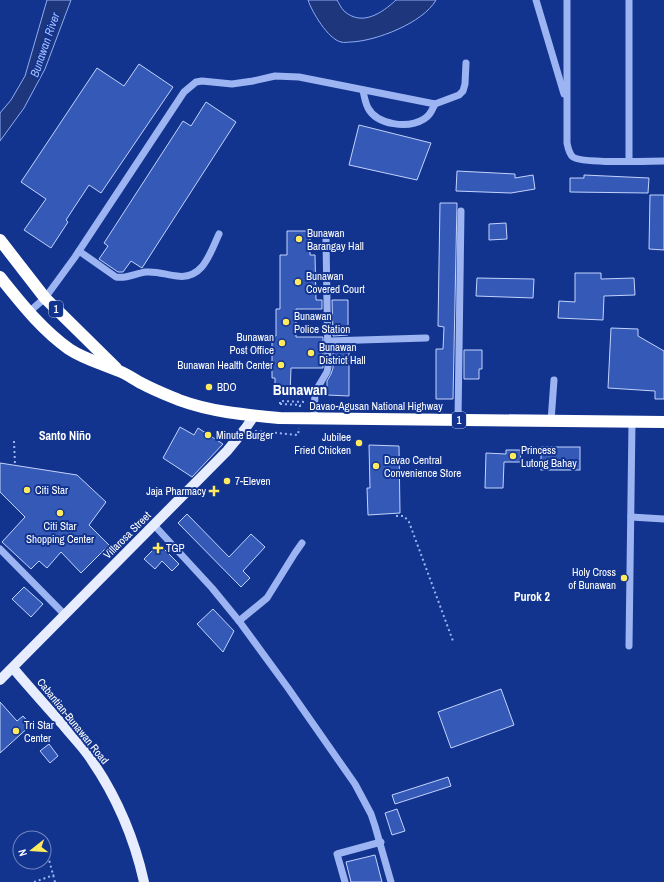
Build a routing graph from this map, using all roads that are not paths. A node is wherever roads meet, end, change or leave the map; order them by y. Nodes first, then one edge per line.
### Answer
1 (536, 0) edge
2 (567, 0) edge
3 (629, 0) edge
4 (466, 63) dead end
5 (363, 90) junction
6 (567, 102) junction
7 (435, 104) junction
8 (629, 161) junction
9 (664, 161) edge
10 (461, 211) dead end
11 (219, 234) dead end
12 (326, 239) dead end
13 (0, 240) edge
14 (78, 251) junction
15 (0, 277) edge
16 (45, 298) junction
17 (28, 312) junction
18 (426, 338) dead end
19 (328, 341) junction
20 (120, 371) junction
21 (554, 380) dead end
22 (254, 416) junction
23 (314, 419) junction
24 (458, 420) junction
25 (551, 421) junction
26 (632, 422) junction
27 (664, 422) edge
28 (631, 517) junction
29 (664, 519) edge
30 (154, 525) junction
31 (302, 543) dead end
32 (0, 549) edge
33 (65, 615) junction
34 (239, 621) junction
35 (629, 646) dead end
36 (13, 668) junction
37 (0, 680) edge
38 (381, 842) junction
39 (144, 882) edge
40 (345, 882) edge
41 (391, 882) edge

1 - 6 street
2 - 6 street
3 - 8 street
4 - 7 street
5 - 7 street
5 - 7 street
5 - 14 street
6 - 8 street
8 - 9 street
10 - 24 street
11 - 14 street
12 - 19 street
13 - 16 highway, Davao-Agusan National Highway / 1
14 - 16 street
15 - 17 highway, Davao-Agusan National Highway / 1
16 - 17 street
16 - 20 highway, Davao-Agusan National Highway / 1
17 - 20 highway, Davao-Agusan National Highway / 1
18 - 19 street
19 - 23 street
20 - 22 highway, Davao-Agusan National Highway / 1
21 - 25 street
22 - 23 highway, Davao-Agusan National Highway / 1
22 - 30 main road, Villarosa Street
23 - 24 highway, Davao-Agusan National Highway / 1
24 - 25 highway, Davao-Agusan National Highway / 1
25 - 26 highway, Davao-Agusan National Highway / 1
26 - 27 highway, Davao-Agusan National Highway / 1
26 - 28 street
28 - 29 street
28 - 35 street
30 - 33 main road, Villarosa Street
30 - 34 street
31 - 34 street
32 - 33 street
33 - 36 main road, Villarosa Street
34 - 38 street
36 - 37 main road, Villarosa Street
36 - 39 main road, Cabantian-Bunawan Road
38 - 40 street
38 - 41 street

